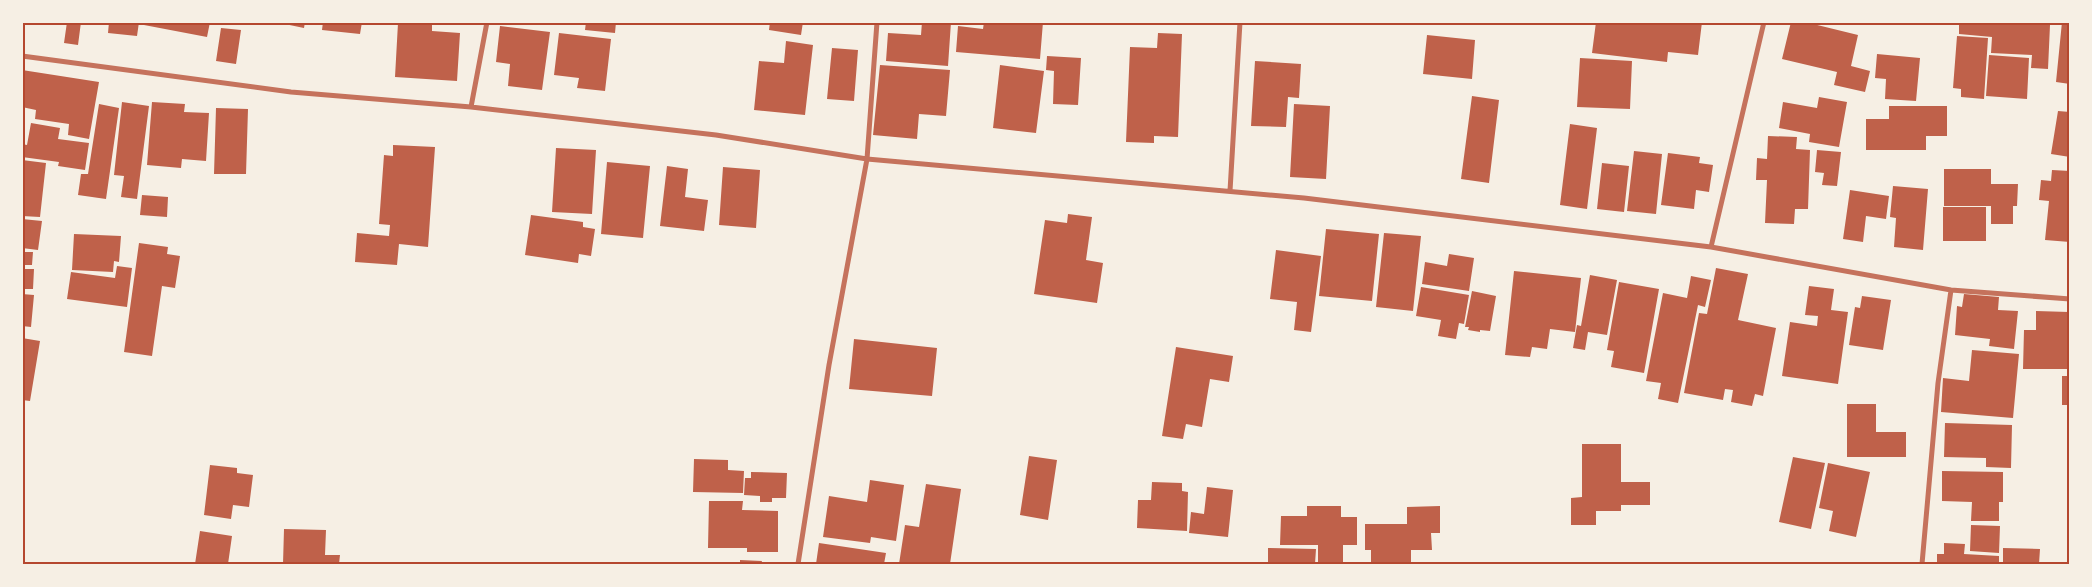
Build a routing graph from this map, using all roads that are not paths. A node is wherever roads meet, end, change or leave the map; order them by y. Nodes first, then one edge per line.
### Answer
1 (487, 22) edge
2 (877, 22) edge
3 (1240, 22) edge
4 (1764, 22) edge
5 (22, 56) edge
6 (471, 107) junction
7 (867, 159) junction
8 (1230, 191) junction
9 (1711, 247) junction
10 (1951, 290) junction
11 (2070, 299) edge
12 (798, 564) edge
13 (1922, 564) edge

1 - 6 street
2 - 7 street
3 - 8 street
4 - 9 street
5 - 6 street
6 - 7 street
7 - 8 street
7 - 12 street
8 - 9 street
9 - 10 street
10 - 11 street
10 - 13 street

